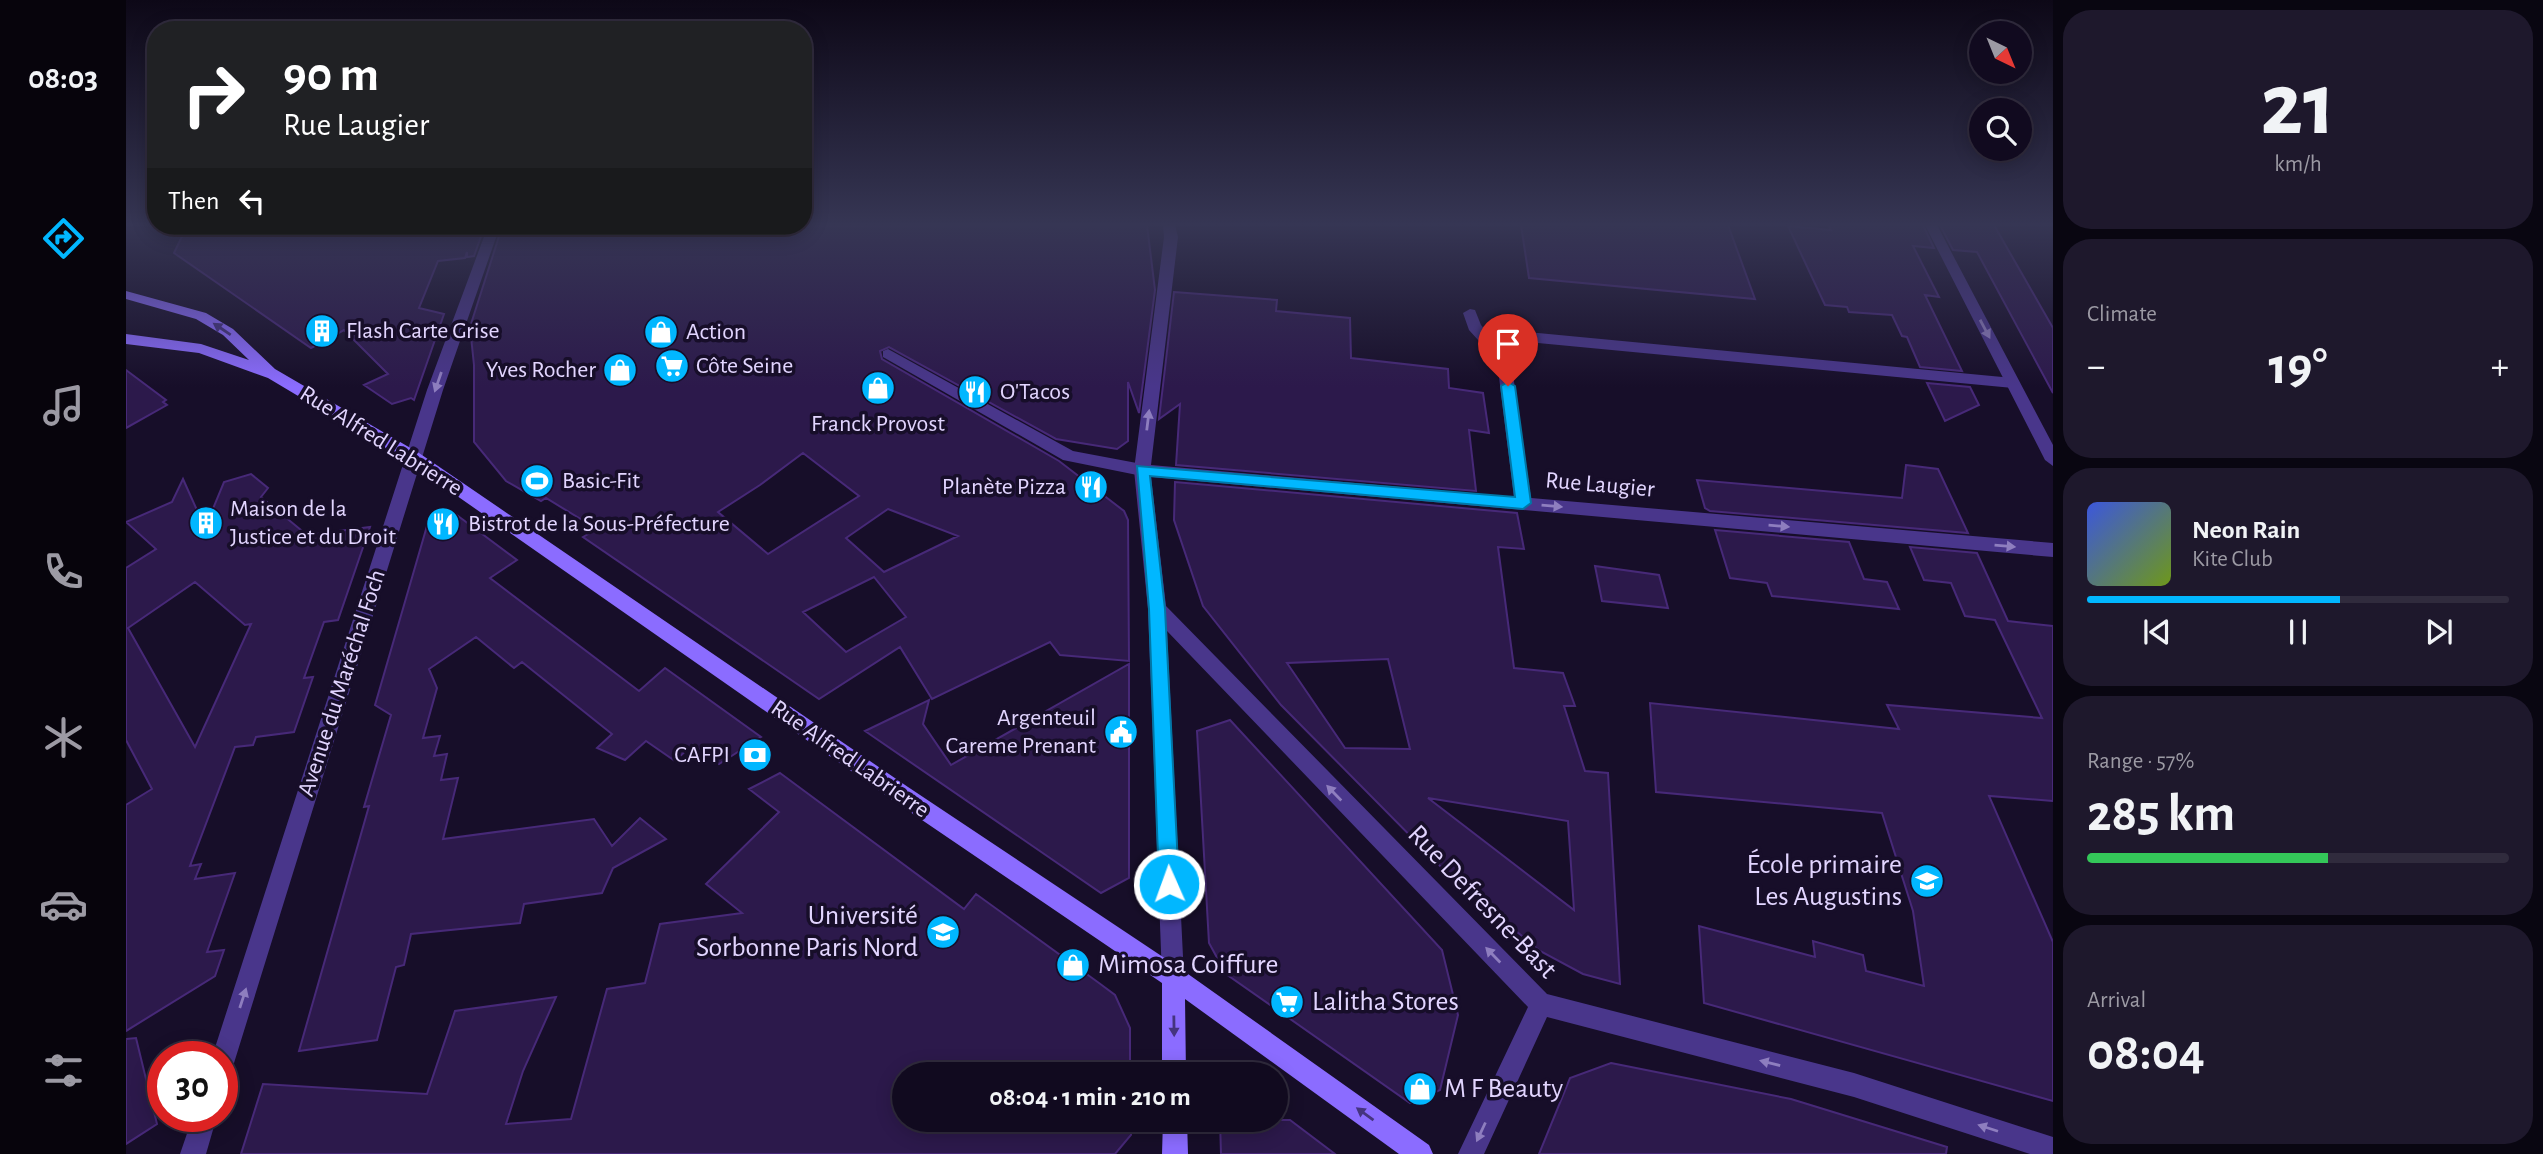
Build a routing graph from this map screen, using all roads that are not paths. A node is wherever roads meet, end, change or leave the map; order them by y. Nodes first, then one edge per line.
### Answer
1 (476, 279) edge
2 (1166, 279) edge
3 (1959, 279) edge
4 (126, 295) edge
5 (1470, 313) dead end
6 (126, 340) edge
7 (1488, 341) junction
8 (888, 354) dead end
9 (273, 374) junction
10 (2013, 383) junction
11 (414, 457) junction
12 (2053, 460) edge
13 (1142, 470) junction
14 (1523, 503) junction
15 (2053, 550) edge
16 (1157, 609) junction
17 (1173, 977) junction
18 (1541, 1004) junction
19 (229, 1041) edge
20 (1174, 1062) edge
21 (200, 1132) edge
22 (1175, 1132) edge
23 (2053, 1149) edge
24 (193, 1154) edge
25 (1175, 1154) edge
26 (1420, 1154) edge
27 (1471, 1154) edge

1 -> 11 street, Avenue du Maréchal Foch
13 -> 2 street
3 -> 10 street
9 -> 4 main road, Rue Alfred Labrierre
5 - 7 street
6 - 9 main road, Rue Alfred Labrierre
7 - 10 street
7 - 14 street
8 - 13 street, Rue Laugier
9 - 11 main road, Rue Alfred Labrierre
10 - 12 street
11 - 17 main road, Rue Alfred Labrierre
19 -> 11 street, Avenue du Maréchal Foch
13 - 14 street, Rue Laugier
13 - 16 street
14 -> 15 street, Rue Laugier
16 - 17 street
18 -> 16 street, Rue Defresne-Bast
17 -> 20 main road
26 -> 17 main road, Rue Alfred Labrierre
23 -> 18 street, Rue Defresne-Bast
18 -> 27 street
21 - 24 street
22 - 25 main road

